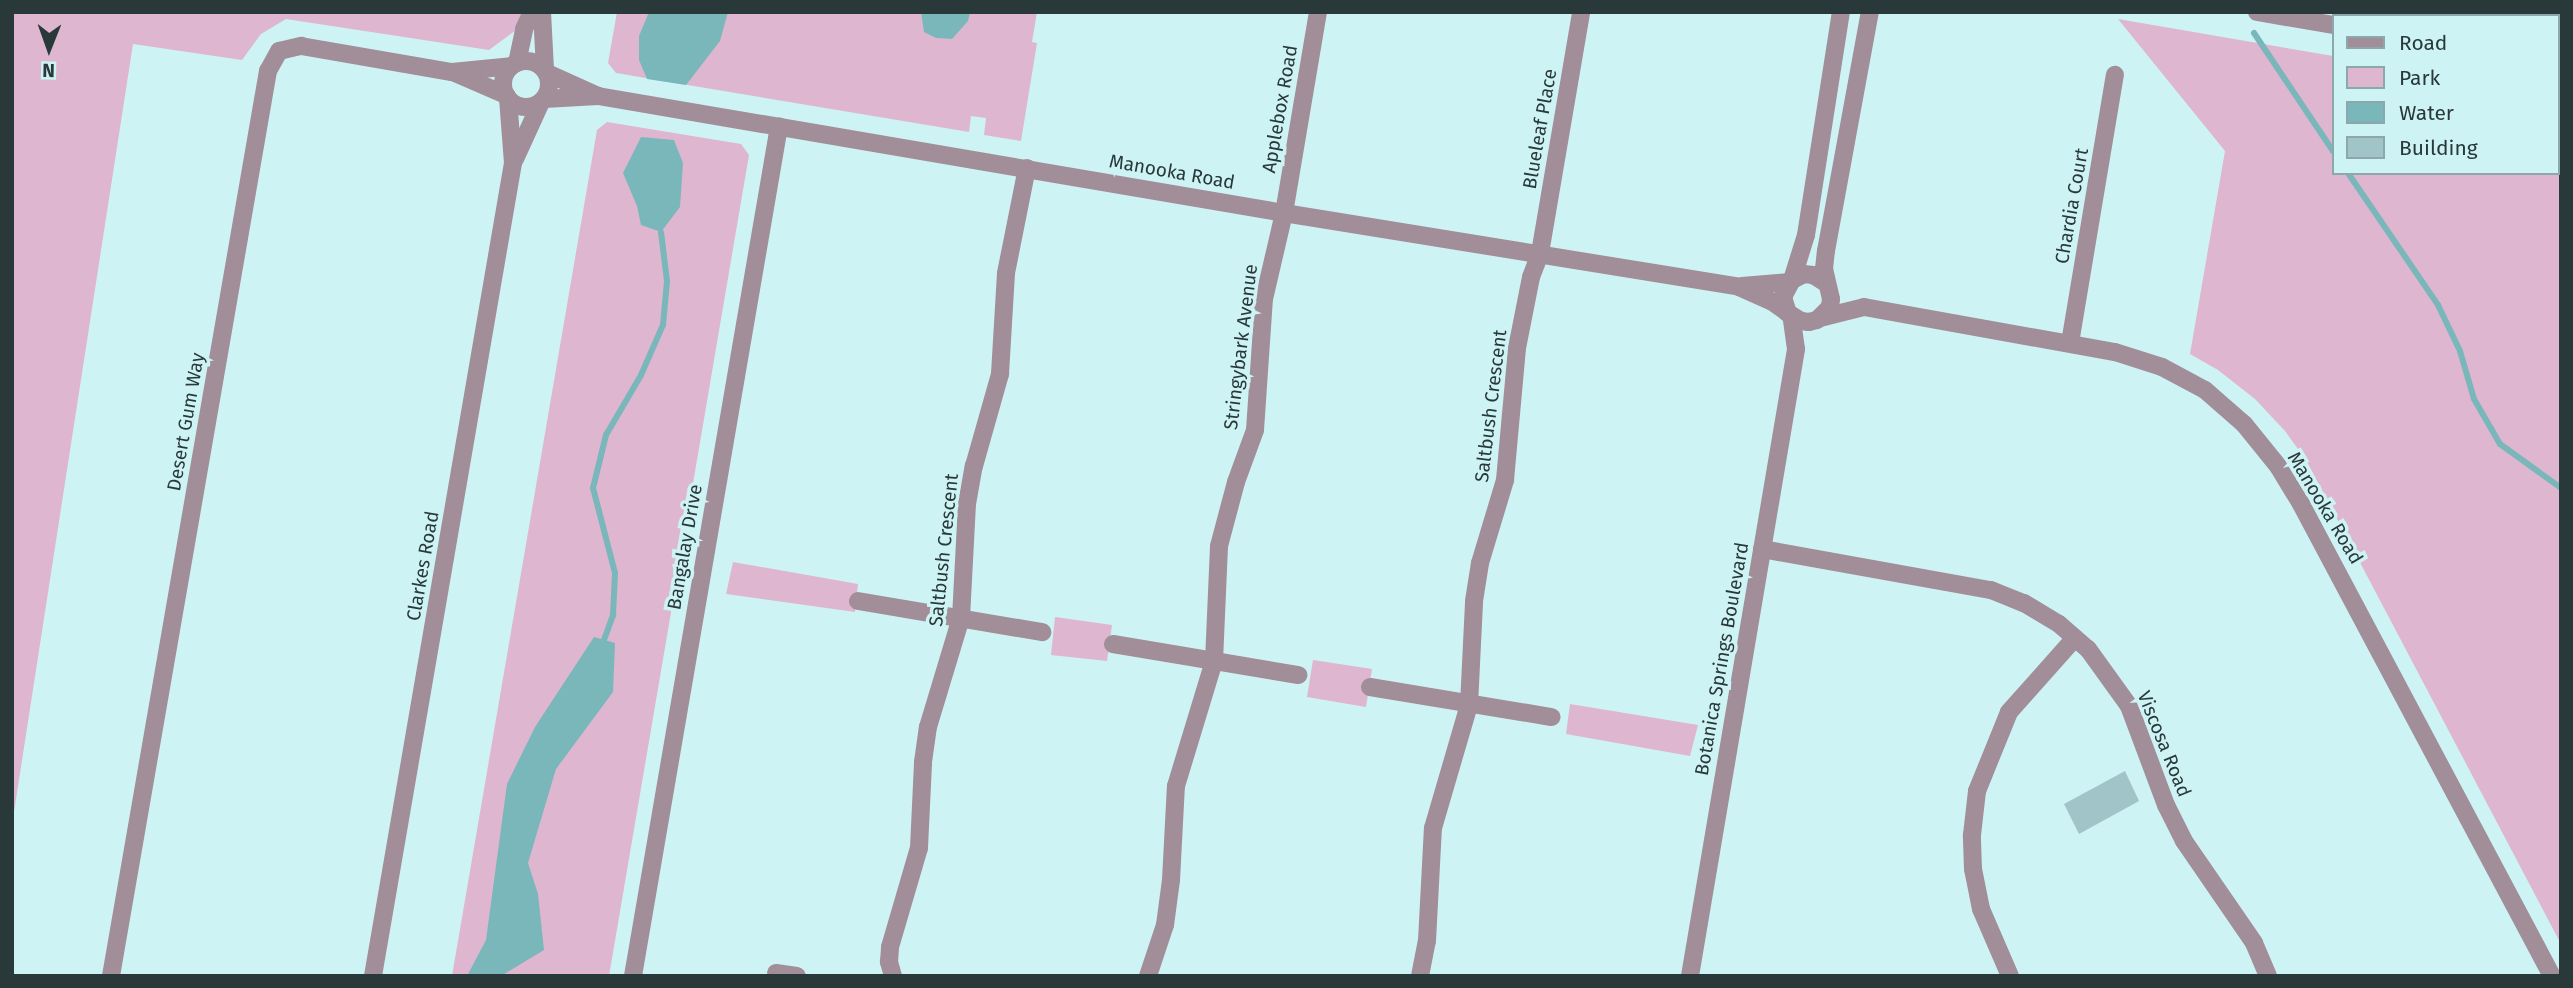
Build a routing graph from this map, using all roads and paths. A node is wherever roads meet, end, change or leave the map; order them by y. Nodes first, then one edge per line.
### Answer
1 (532, 12) edge
2 (542, 12) edge
3 (1318, 12) edge
4 (1581, 12) edge
5 (1841, 12) edge
6 (1870, 12) edge
7 (2257, 12) edge
8 (2332, 25) edge
9 (514, 64) junction
10 (452, 72) junction
11 (546, 72) junction
12 (2115, 75) dead end
13 (598, 96) junction
14 (507, 97) junction
15 (542, 101) junction
16 (779, 126) junction
17 (513, 163) junction
18 (1027, 168) junction
19 (1284, 213) junction
20 (1540, 253) junction
21 (1791, 281) junction
22 (1827, 284) junction
23 (1739, 287) junction
24 (1864, 307) junction
25 (1790, 314) junction
26 (1819, 319) junction
27 (2070, 343) junction
28 (1796, 349) junction
29 (1762, 549) junction
30 (858, 601) dead end
31 (961, 618) junction
32 (1042, 632) dead end
33 (2075, 638) junction
34 (1113, 644) dead end
35 (1214, 661) junction
36 (1298, 675) dead end
37 (1370, 687) dead end
38 (1469, 705) junction
39 (1552, 718) dead end
40 (776, 972) dead end
41 (111, 976) edge
42 (373, 976) edge
43 (633, 976) edge
44 (797, 976) edge
45 (891, 976) edge
46 (1148, 976) edge
47 (1420, 976) edge
48 (1690, 976) edge
49 (2010, 976) edge
50 (2268, 976) edge
51 (2552, 976) edge

1 - 9 street
2 - 11 street
3 - 19 street, Applebox Road
4 - 20 street, Blueleaf Place
5 - 21 street
6 - 22 street
7 - 8 street
9 - 10 street, Desert Gum Way
9 - 11 street
9 - 14 street
10 - 14 street, Desert Gum Way
10 - 41 street, Desert Gum Way
11 - 13 street, Manooka Road
11 - 15 street
12 - 27 street, Chardia Court
13 - 15 street, Manooka Road
13 - 16 street, Manooka Road
14 - 15 street
14 - 17 street, Clarkes Road
15 - 17 street, Clarkes Road
16 - 18 street, Manooka Road
16 - 43 street, Bangalay Drive
17 - 42 street, Clarkes Road
18 - 19 street, Manooka Road
18 - 31 street, Saltbush Crescent
19 - 20 street, Manooka Road
19 - 35 street, Stringybark Avenue
20 - 23 street, Manooka Road
20 - 38 street, Saltbush Crescent
21 - 22 street
21 - 23 street, Manooka Road
21 - 25 street
22 - 24 street, Manooka Road
22 - 26 street
23 - 25 street, Manooka Road
24 - 26 street, Manooka Road
24 - 27 street, Manooka Road
25 - 26 street
25 - 28 street, Botanica Springs Boulevard
26 - 28 street, Botanica Springs Boulevard
27 - 51 street, Manooka Road
28 - 29 street, Botanica Springs Boulevard
29 - 33 street, Viscosa Road
29 - 48 street, Botanica Springs Boulevard
30 - 31 street
31 - 32 street
31 - 45 street, Saltbush Crescent
33 - 49 street
33 - 50 street, Viscosa Road
34 - 35 street
35 - 36 street
35 - 46 street, Stringybark Avenue
37 - 38 street
38 - 39 street
38 - 47 street, Saltbush Crescent
40 - 44 street

